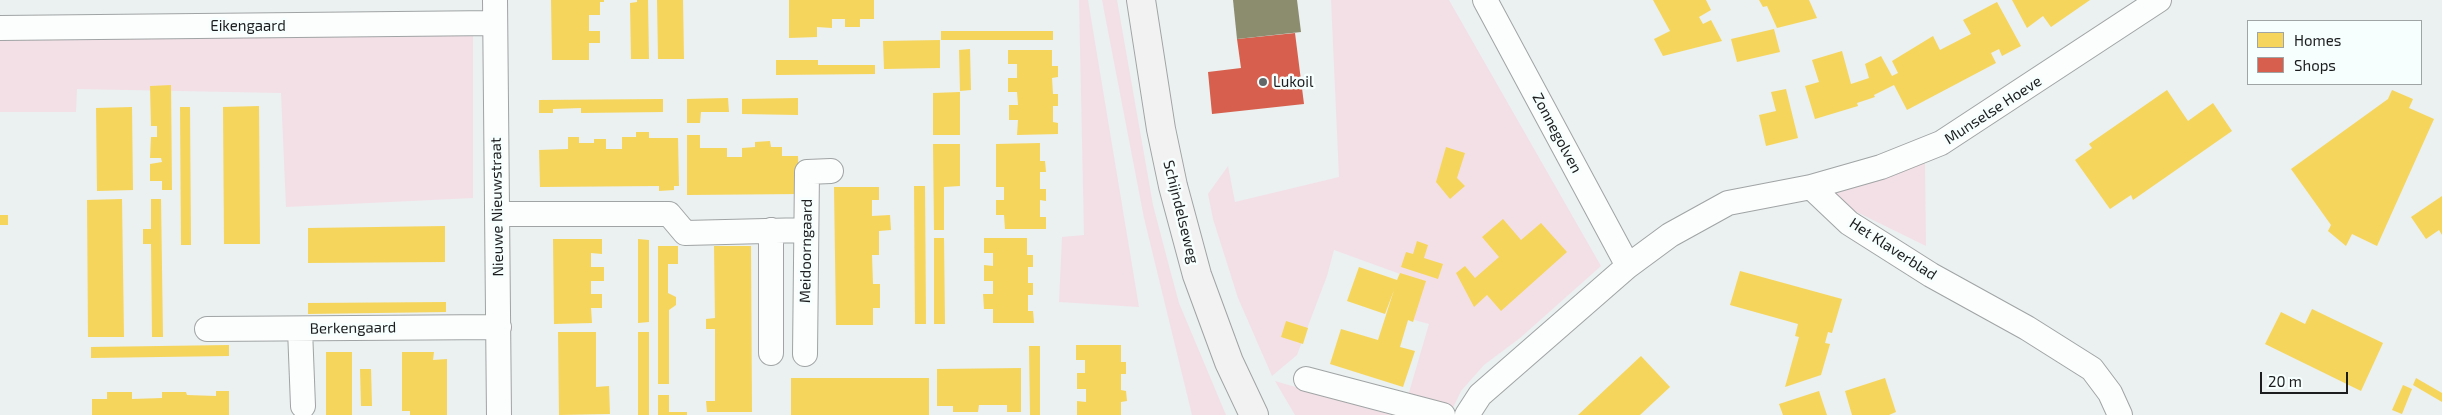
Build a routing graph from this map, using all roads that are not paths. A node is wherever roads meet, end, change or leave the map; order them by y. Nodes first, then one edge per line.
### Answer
1 (495, 0) edge
2 (1142, 0) edge
3 (1486, 0) edge
4 (2159, 0) edge
5 (495, 23) junction
6 (0, 28) edge
7 (831, 171) dead end
8 (1811, 187) junction
9 (498, 214) junction
10 (771, 230) junction
11 (806, 230) junction
12 (1628, 266) junction
13 (499, 327) junction
14 (208, 329) dead end
15 (300, 329) junction
16 (771, 352) dead end
17 (805, 354) dead end
18 (1306, 379) dead end
19 (303, 406) dead end
20 (499, 415) edge
21 (1254, 415) edge
22 (1443, 415) edge
23 (1467, 415) edge
24 (2120, 415) edge

1 - 5 street, Nieuwe Nieuwstraat
2 - 21 main road, Schijndelseweg
3 - 12 street, Zonnegolven
4 - 8 street, Munselse Hoeve
5 - 6 street, Eikengaard
5 - 9 street, Nieuwe Nieuwstraat
7 - 11 street, Meidoorngaard
8 - 12 street
8 - 24 street, Het Klaverblad
9 - 10 street
9 - 13 street, Nieuwe Nieuwstraat
10 - 11 street
10 - 16 street
11 - 17 street, Meidoorngaard
12 - 23 street
13 - 15 street, Berkengaard
13 - 20 street, Nieuwe Nieuwstraat
14 - 15 street, Berkengaard
15 - 19 street
18 - 22 street

